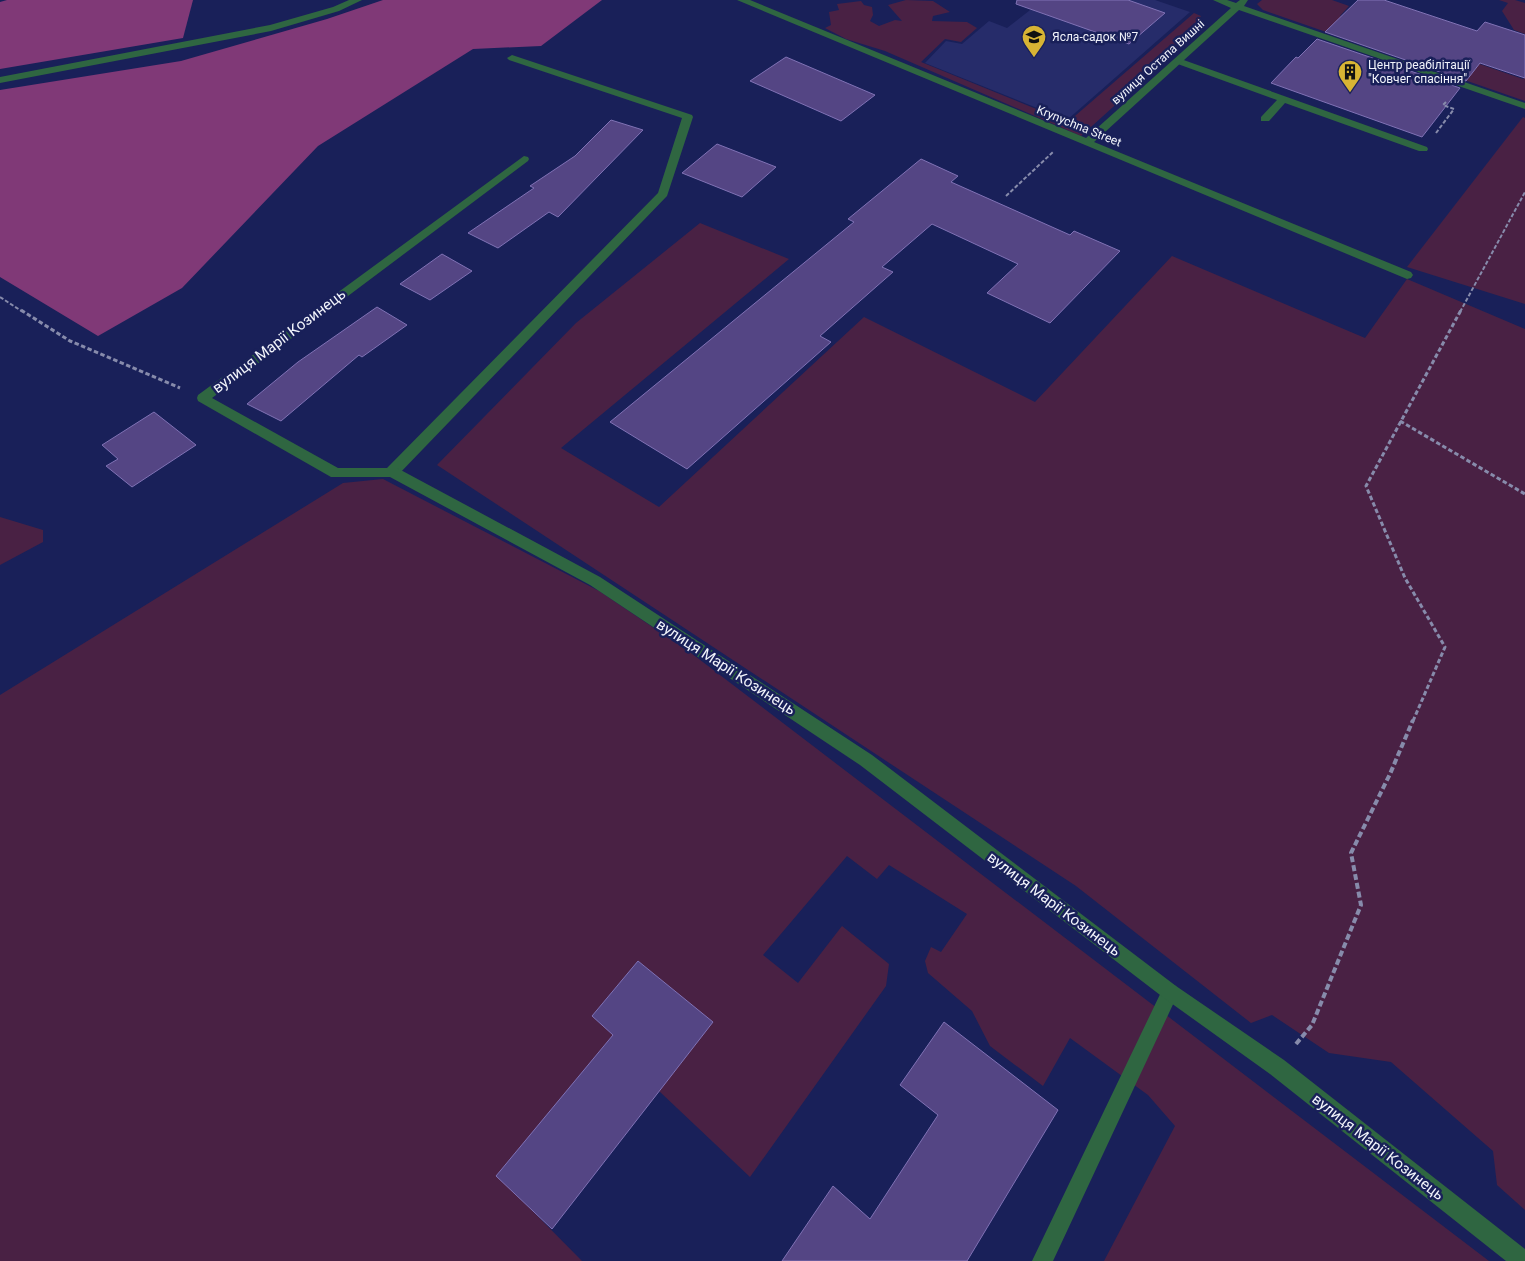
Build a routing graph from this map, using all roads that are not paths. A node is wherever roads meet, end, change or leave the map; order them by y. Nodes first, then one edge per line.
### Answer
1 (357, 0) edge
2 (742, 0) edge
3 (1218, 0) edge
4 (1242, 4) edge
5 (512, 58) dead end
6 (1178, 60) junction
7 (0, 80) edge
8 (1283, 99) junction
9 (1525, 106) edge
10 (1265, 119) dead end
11 (1087, 143) junction
12 (1423, 149) road end
13 (524, 159) dead end
14 (1407, 275) dead end
15 (392, 472) junction
16 (1170, 992) junction
17 (1042, 1261) edge
18 (1524, 1261) edge

1 - 7 street
2 - 11 street, Krynychna Street
3 - 4 street
4 - 6 street, вулиця Остапа Вишні
4 - 9 street
5 - 15 street
6 - 8 street
6 - 11 street, вулиця Остапа Вишні
8 - 10 street
8 - 12 street
11 - 14 street, Krynychna Street
13 - 15 street, вулиця Марії Козинець
15 - 16 street, вулиця Марії Козинець
16 - 17 street
16 - 18 street, вулиця Марії Козинець

